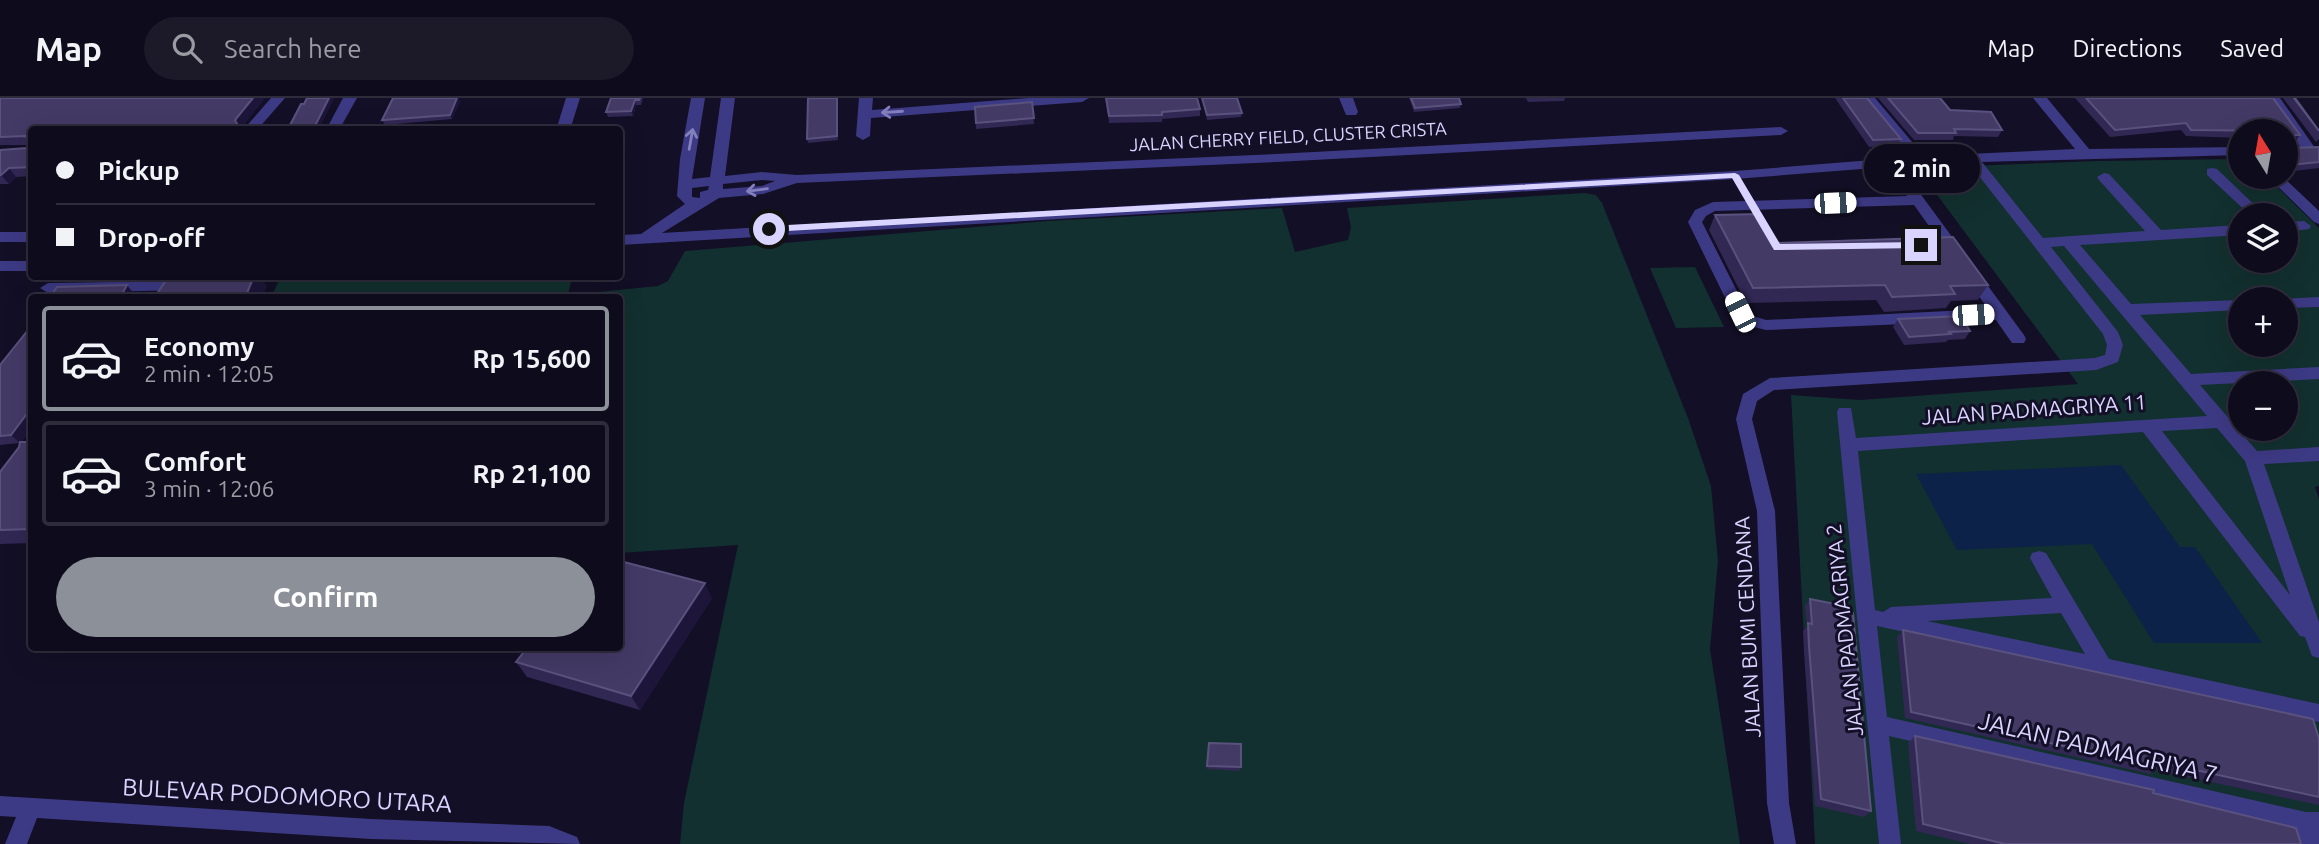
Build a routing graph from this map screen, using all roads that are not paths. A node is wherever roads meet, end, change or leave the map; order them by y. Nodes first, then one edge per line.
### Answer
1 (278, 98) edge
2 (350, 98) edge
3 (573, 98) edge
4 (698, 98) edge
5 (728, 98) edge
6 (866, 98) edge
7 (1082, 98) edge
8 (1868, 98) edge
9 (2040, 98) edge
10 (2273, 98) edge
11 (866, 114) junction
12 (253, 126) edge
13 (334, 126) edge
14 (564, 126) edge
15 (1781, 131) dead end
16 (863, 136) dead end
17 (2314, 148) edge
18 (2228, 151) edge
19 (2085, 153) junction
20 (1972, 158) junction
21 (1920, 160) junction
22 (1891, 163) junction
23 (2212, 172) dead end
24 (1735, 175) junction
25 (2104, 177) dead end
26 (715, 187) junction
27 (2288, 189) edge
28 (689, 194) junction
29 (1917, 200) junction
30 (2245, 203) edge
31 (1752, 205) junction
32 (2319, 219) edge
33 (1763, 225) edge
34 (2298, 226) edge
35 (2304, 226) dead end
36 (2228, 231) edge
37 (2157, 234) junction
38 (0, 237) edge
39 (28, 237) edge
40 (645, 238) junction
41 (623, 240) edge
42 (2068, 241) junction
43 (2038, 243) junction
44 (0, 266) edge
45 (28, 266) edge
46 (207, 286) edge
47 (145, 287) edge
48 (48, 288) dead end
49 (2319, 302) edge
50 (2298, 303) edge
51 (2228, 306) edge
52 (2127, 310) junction
53 (1999, 314) junction
54 (2018, 339) dead end
55 (2319, 373) edge
56 (2187, 380) junction
57 (1845, 412) dead end
58 (2221, 421) junction
59 (2148, 426) junction
60 (1849, 445) junction
61 (2319, 454) edge
62 (2253, 458) junction
63 (2039, 558) dead end
64 (2066, 605) junction
65 (1866, 616) junction
66 (2317, 645) edge
67 (2102, 666) junction
68 (2319, 713) edge
69 (1878, 724) junction
70 (0, 806) edge
71 (31, 806) junction
72 (2312, 822) edge
73 (16, 844) edge
74 (569, 844) edge
75 (1786, 844) edge
76 (1890, 844) edge
77 (2312, 844) edge

1 - 12 street
2 - 13 street
3 - 14 street
28 -> 4 street
5 - 26 street
6 - 11 street
7 -> 11 street
8 - 21 street
9 - 19 street
10 - 17 street
11 - 16 street
15 - 26 street, JALAN CHERRY FIELD, CLUSTER CRISTA
18 - 19 street
19 - 20 street
20 - 21 street
20 - 43 street, JALAN BUMI CENDANA
21 - 22 street
22 - 24 street
22 - 29 street
23 - 30 street
24 - 31 street
24 - 40 street
25 - 37 street
26 - 28 street, JALAN CHERRY FIELD, CLUSTER CRISTA
27 - 32 street
28 - 40 street
29 - 31 street
29 - 53 street
31 - 33 street
31 - 53 street
34 - 35 street
36 - 37 street
37 - 42 street
38 - 39 street
40 - 41 street
42 - 43 street
42 - 52 street
43 - 75 street, JALAN BUMI CENDANA
44 - 45 street
46 - 47 street
47 - 48 street
49 - 50 street
51 - 52 street
52 - 56 street
53 - 54 street
55 - 56 street
56 - 58 street
57 - 60 street, JALAN PADMAGRIYA 2
58 - 59 street, JALAN PADMAGRIYA 11
58 - 62 street
59 - 60 street, JALAN PADMAGRIYA 11
59 - 66 street
60 - 65 street, JALAN PADMAGRIYA 2
61 - 62 street
62 - 66 street
63 - 64 street
64 - 65 street
64 - 67 street
65 - 67 street
65 - 69 street, JALAN PADMAGRIYA 2
67 - 68 street
69 - 72 street, JALAN PADMAGRIYA 7
69 - 76 street, JALAN PADMAGRIYA 2
70 - 71 street, BULEVAR PODOMORO UTARA
71 - 73 street
71 - 74 street, BULEVAR PODOMORO UTARA
72 - 77 street

